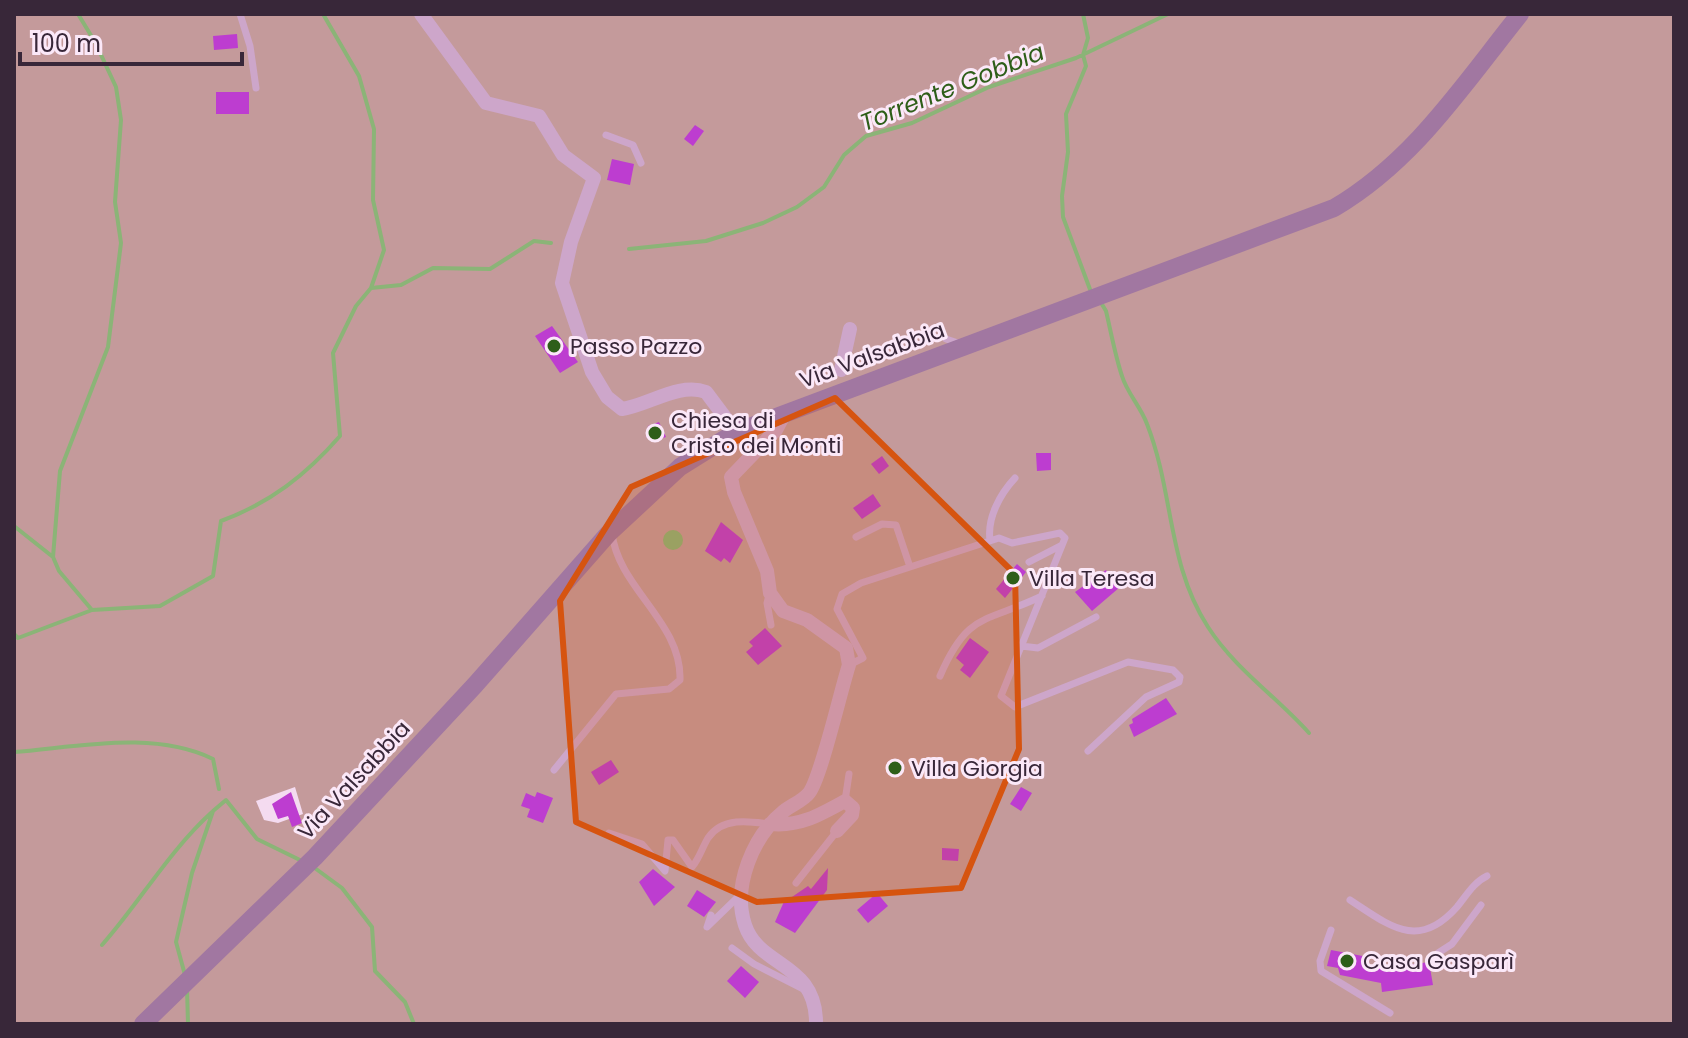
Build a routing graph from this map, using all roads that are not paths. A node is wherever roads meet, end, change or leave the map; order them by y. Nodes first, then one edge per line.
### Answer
1 (421, 14) edge
2 (1520, 14) edge
3 (241, 15) edge
4 (238, 30) dead end
5 (256, 88) dead end
6 (606, 135) dead end
7 (641, 163) dead end
8 (850, 329) dead end
9 (946, 339) dead end
10 (967, 346) junction
11 (841, 370) dead end
12 (785, 413) junction
13 (736, 432) junction
14 (1015, 478) dead end
15 (610, 532) junction
16 (856, 537) dead end
17 (990, 540) junction
18 (1062, 545) junction
19 (1029, 562) dead end
20 (910, 567) junction
21 (770, 593) junction
22 (1042, 596) junction
23 (1096, 617) dead end
24 (771, 625) dead end
25 (1021, 646) junction
26 (849, 665) junction
27 (940, 676) dead end
28 (1088, 751) dead end
29 (554, 770) dead end
30 (849, 774) dead end
31 (845, 801) junction
32 (770, 824) junction
33 (837, 831) joint
34 (609, 833) dead end
35 (1487, 876) dead end
36 (796, 883) dead end
37 (742, 894) junction
38 (1350, 900) dead end
39 (1481, 905) dead end
40 (711, 915) dead end
41 (1331, 930) dead end
42 (732, 948) dead end
43 (1438, 953) dead end
44 (811, 993) junction
45 (1390, 1013) dead end
46 (143, 1024) edge
47 (816, 1024) edge

1 - 13 street
2 - 10 main road, Via Valsabbia
3 - 4 lane
3 - 5 lane
6 - 7 lane
8 - 11 street
9 - 10 lane
10 - 12 main road, Via Valsabbia
12 - 13 main road, Via Valsabbia
12 - 21 street
13 - 15 main road, Via Valsabbia
14 - 17 lane
15 - 29 lane
15 - 46 main road, Via Valsabbia
16 - 20 lane
17 - 18 lane
17 - 20 lane
18 - 19 lane
18 - 22 lane
20 - 26 lane
21 - 24 lane
21 - 26 street
22 - 25 lane
22 - 27 lane
23 - 25 lane
25 - 28 lane
26 - 32 street
30 - 31 lane
31 - 32 street
31 - 33 street
32 - 34 lane
32 - 37 street
33 - 36 lane
35 - 38 lane
37 - 40 lane
37 - 44 street
39 - 43 lane
41 - 45 lane
42 - 44 lane
44 - 47 street

